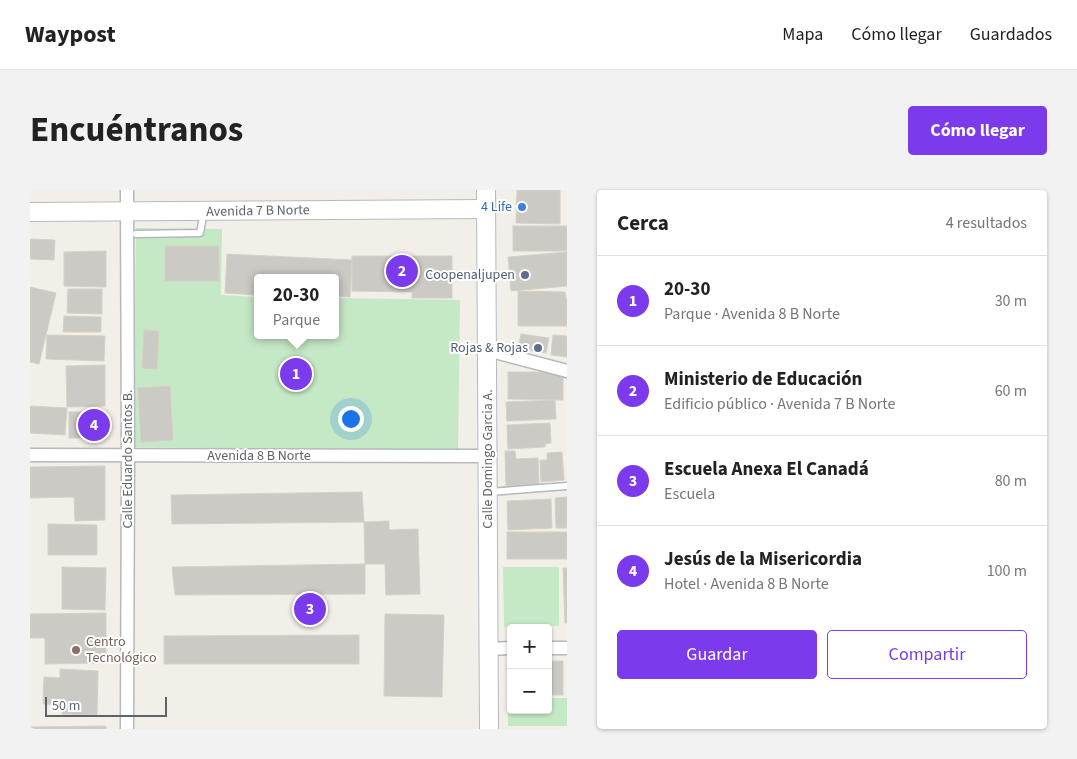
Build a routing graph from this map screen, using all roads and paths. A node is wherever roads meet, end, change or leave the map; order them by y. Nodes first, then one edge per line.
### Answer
1 (127, 190) edge
2 (486, 190) edge
3 (486, 208) junction
4 (204, 211) junction
5 (30, 212) edge
6 (127, 212) junction
7 (136, 234) dead end
8 (487, 350) junction
9 (567, 371) edge
10 (30, 455) edge
11 (128, 456) junction
12 (488, 456) junction
13 (567, 486) edge
14 (488, 492) junction
15 (507, 648) edge
16 (552, 648) edge
17 (567, 648) edge
18 (489, 649) junction
19 (127, 729) edge
20 (489, 729) edge

1 - 6 street, Calle Eduardo Santos B.
2 - 3 main road, Calle Domingo Garcia A.
3 - 4 main road, Avenida 7 B Norte
3 - 8 main road, Calle Domingo Garcia A.
4 - 6 main road, Avenida 7 B Norte
4 - 7 lane
5 - 6 main road, Avenida 7 B Norte
6 - 11 street, Calle Eduardo Santos B.
8 - 9 street
8 - 12 main road, Calle Domingo Garcia A.
10 - 11 street, Avenida 8 B Norte
11 - 12 street, Avenida 8 B Norte
11 - 19 street, Calle Eduardo Santos B.
12 - 14 main road, Calle Domingo Garcia A.
13 - 14 lane
14 - 18 main road, Calle Domingo Garcia A.
15 - 18 street
16 - 17 street
18 - 20 main road, Calle Domingo Garcia A.

